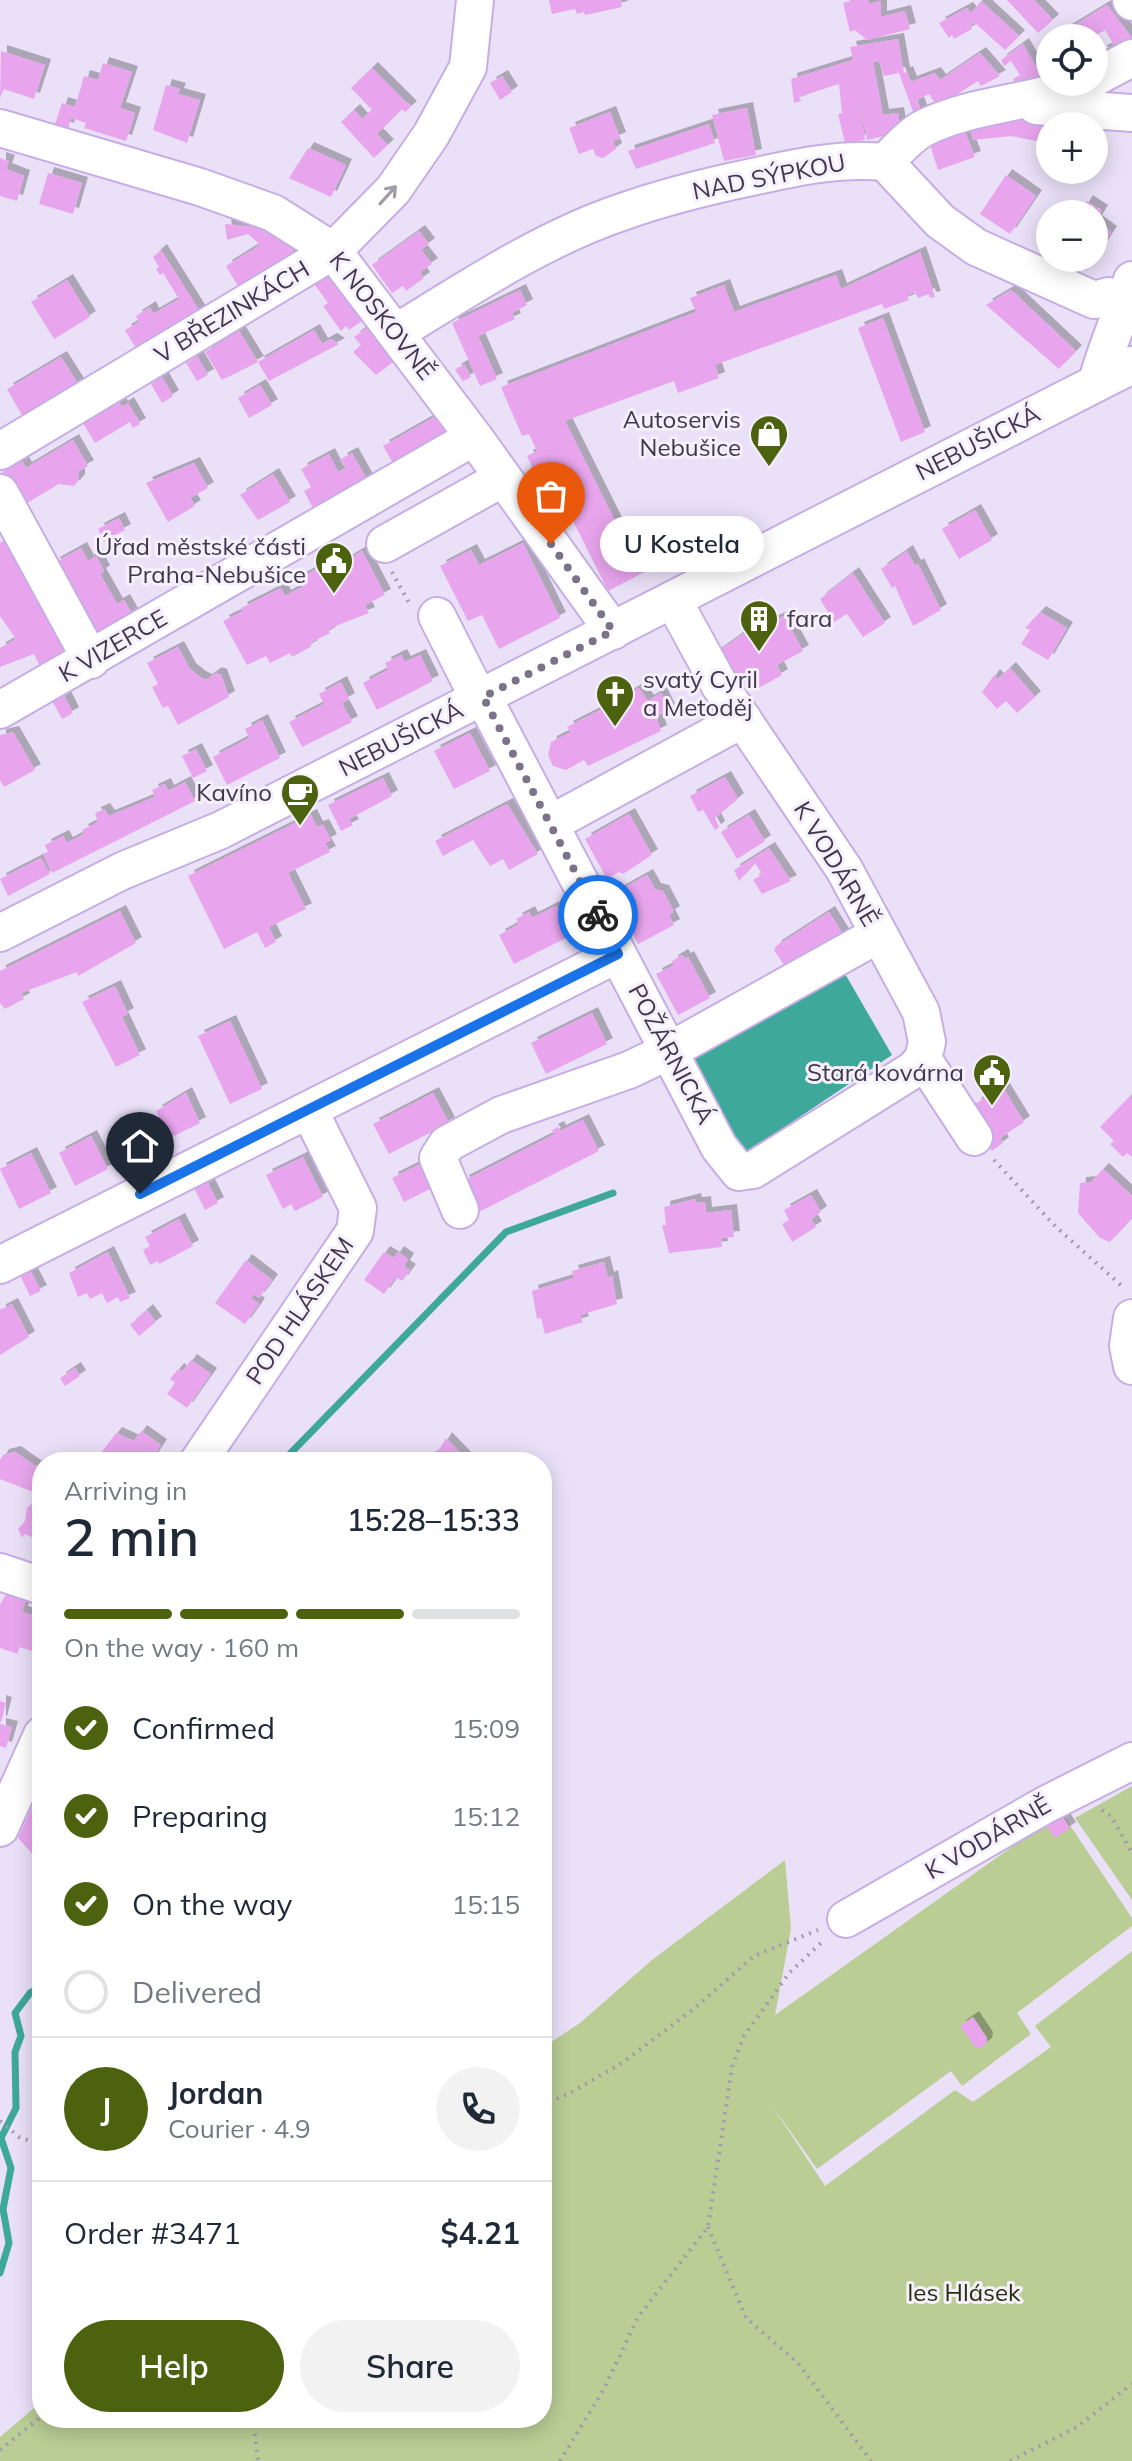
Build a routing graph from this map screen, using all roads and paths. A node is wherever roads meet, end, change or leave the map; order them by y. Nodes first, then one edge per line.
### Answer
1 (475, 0) edge
2 (1132, 58) edge
3 (1108, 71) edge
4 (1040, 96) edge
5 (1015, 104) junction
6 (1132, 113) edge
7 (0, 128) edge
8 (885, 162) junction
9 (333, 251) junction
10 (1131, 295) edge
11 (397, 332) junction
12 (1132, 365) edge
13 (1097, 382) junction
14 (474, 437) junction
15 (0, 451) edge
16 (503, 478) junction
17 (0, 493) edge
18 (385, 544) dead end
19 (673, 600) junction
20 (437, 616) dead end
21 (613, 631) junction
22 (91, 660) junction
23 (481, 698) junction
24 (0, 710) edge
25 (743, 719) junction
26 (550, 824) junction
27 (0, 933) edge
28 (879, 934) junction
29 (618, 954) junction
30 (669, 1051) junction
31 (923, 1059) junction
32 (309, 1110) junction
33 (984, 1148) joint
34 (460, 1210) dead end
35 (0, 1265) edge
36 (1132, 1295) edge
37 (1132, 1318) edge
38 (1132, 1366) edge
39 (205, 1452) edge
40 (0, 1572) edge
41 (32, 1583) edge
42 (32, 1757) edge
43 (1132, 1761) edge
44 (1075, 1790) junction
45 (0, 1828) edge
46 (1132, 1853) edge
47 (846, 1919) junction
48 (552, 2101) edge
49 (0, 2121) edge
50 (32, 2142) edge
51 (708, 2227) junction
52 (1132, 2384) edge
53 (32, 2424) edge
54 (254, 2428) edge
55 (0, 2450) edge
56 (258, 2461) edge
57 (560, 2461) edge
58 (871, 2461) edge
59 (1010, 2461) edge

9 -> 1 street, V BŘEZINKÁCH
2 - 3 street
4 - 5 street
5 - 6 street
5 - 8 street
7 - 9 street, K NOSKOVNĚ
8 - 10 street
8 - 11 street, NAD SÝPKOU
9 - 11 street, K NOSKOVNĚ
9 - 15 street, V BŘEZINKÁCH
10 - 13 street
11 - 14 street, K NOSKOVNĚ
12 - 13 street, NEBUŠICKÁ
13 - 19 street, NEBUŠICKÁ
14 - 16 street, K NOSKOVNĚ
14 - 22 street, K VIZERCE
16 - 18 street
16 - 21 street, K NOSKOVNĚ
17 - 22 street
19 - 21 street, NEBUŠICKÁ
19 - 25 street, K VODÁRNĚ
20 - 23 street, POŽÁRNICKÁ
21 - 23 street, NEBUŠICKÁ
22 - 24 street, K VIZERCE
23 - 26 street, POŽÁRNICKÁ
23 - 27 street, NEBUŠICKÁ
25 - 26 street
25 - 28 street, K VODÁRNĚ
26 - 29 street, POŽÁRNICKÁ
28 - 30 street
28 - 31 street, K VODÁRNĚ
29 - 30 street, POŽÁRNICKÁ
29 - 32 street
30 - 31 street, POŽÁRNICKÁ
30 - 34 street
31 - 33 street
32 - 35 street
32 - 39 street, POD HLÁSKEM
33 - 36 path
37 - 38 street
40 - 41 street
42 - 45 street
43 - 44 street, K VODÁRNĚ
44 - 46 path
44 - 47 street, K VODÁRNĚ
47 - 48 path
47 - 51 path
49 - 50 path
51 - 57 path
51 - 58 path
52 - 59 path
53 - 55 path
54 - 56 path

